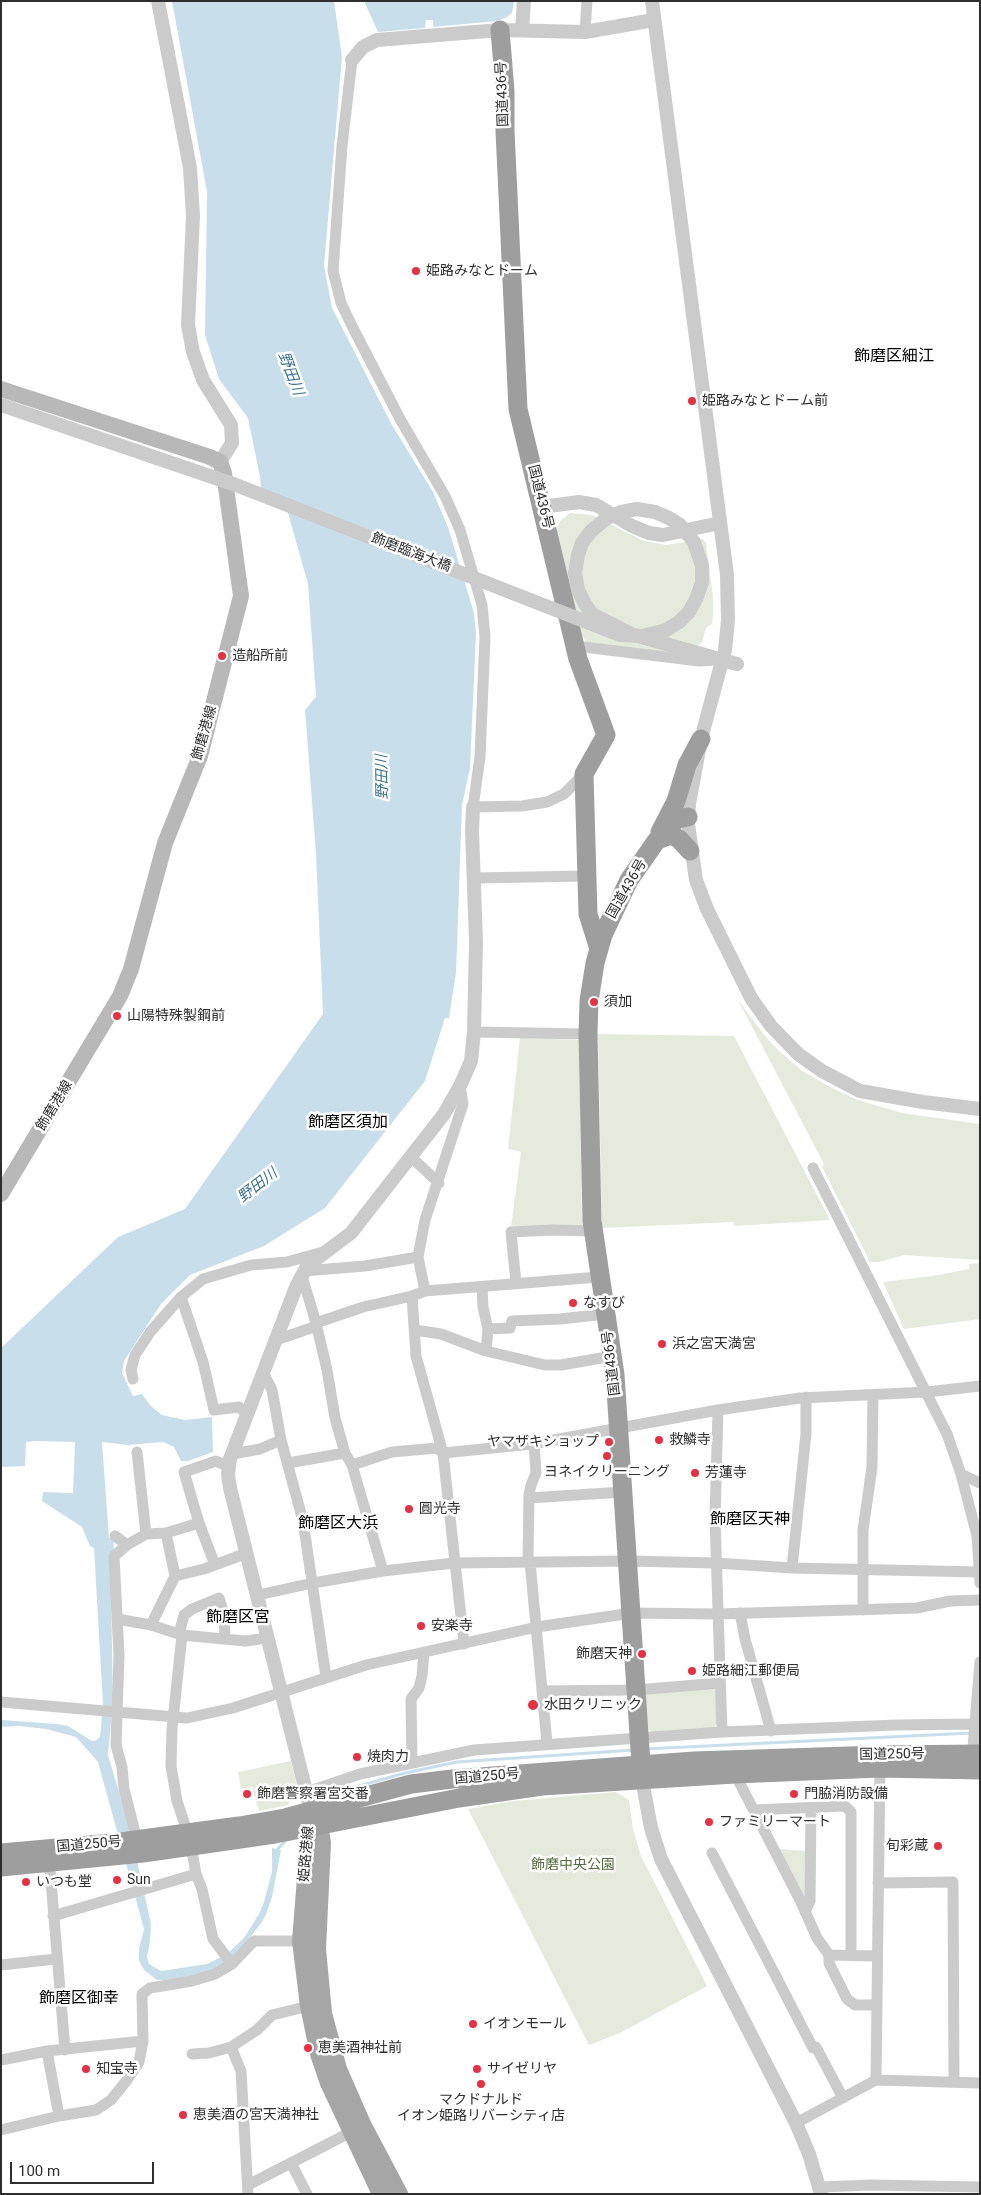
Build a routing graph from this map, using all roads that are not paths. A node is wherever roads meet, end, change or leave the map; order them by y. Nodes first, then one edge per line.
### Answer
1 (158, 1) edge
2 (524, 1) edge
3 (587, 1) edge
4 (652, 1) edge
5 (654, 20) junction
6 (500, 30) junction
7 (522, 30) junction
8 (585, 32) junction
9 (352, 60) joint
10 (1, 389) edge
11 (1, 405) edge
12 (220, 462) junction
13 (542, 507) junction
14 (720, 523) junction
15 (575, 646) junction
16 (723, 660) junction
17 (737, 664) dead end
18 (701, 739) junction
19 (584, 774) junction
20 (473, 807) junction
21 (688, 817) junction
22 (657, 840) junction
23 (690, 851) junction
24 (587, 876) junction
25 (474, 878) junction
26 (599, 949) junction
27 (474, 1032) junction
28 (588, 1034) junction
29 (460, 1086) junction
30 (980, 1109) edge
31 (411, 1157) junction
32 (813, 1168) dead end
33 (439, 1183) junction
34 (1, 1194) edge
35 (592, 1231) junction
36 (325, 1252) junction
37 (418, 1258) junction
38 (303, 1273) junction
39 (599, 1277) junction
40 (516, 1283) junction
41 (482, 1287) junction
42 (425, 1291) junction
43 (412, 1296) junction
44 (181, 1297) junction
45 (606, 1314) junction
46 (317, 1325) junction
47 (488, 1329) junction
48 (415, 1330) junction
49 (276, 1340) junction
50 (486, 1351) junction
51 (613, 1356) junction
52 (263, 1372) junction
53 (133, 1379) dead end
54 (980, 1386) edge
55 (927, 1392) junction
56 (873, 1395) junction
57 (806, 1397) junction
58 (718, 1410) junction
59 (247, 1414) junction
60 (619, 1428) junction
61 (281, 1440) junction
62 (534, 1443) junction
63 (137, 1452) dead end
64 (345, 1453) junction
65 (443, 1453) junction
66 (230, 1460) junction
67 (288, 1462) junction
68 (352, 1465) junction
69 (961, 1474) junction
70 (980, 1483) edge
71 (623, 1492) junction
72 (529, 1498) junction
73 (199, 1523) junction
74 (166, 1533) junction
75 (146, 1534) junction
76 (115, 1536) dead end
77 (127, 1545) junction
78 (246, 1553) junction
79 (628, 1561) junction
80 (529, 1562) junction
81 (454, 1563) junction
82 (716, 1563) junction
83 (215, 1564) junction
84 (792, 1568) junction
85 (863, 1568) junction
86 (383, 1571) junction
87 (979, 1575) edge
88 (175, 1576) junction
89 (313, 1583) junction
90 (258, 1595) junction
91 (980, 1600) edge
92 (863, 1610) junction
93 (632, 1613) junction
94 (740, 1613) junction
95 (717, 1614) junction
96 (118, 1620) junction
97 (151, 1625) junction
98 (537, 1627) junction
99 (180, 1635) junction
100 (268, 1638) junction
101 (225, 1639) junction
102 (464, 1644) junction
103 (424, 1652) junction
104 (980, 1662) edge
105 (326, 1677) junction
106 (720, 1683) junction
107 (636, 1690) junction
108 (542, 1691) junction
109 (281, 1692) junction
110 (1, 1702) edge
111 (116, 1712) junction
112 (174, 1718) junction
113 (974, 1726) junction
114 (771, 1731) junction
115 (722, 1732) junction
116 (547, 1743) junction
117 (640, 1755) junction
118 (975, 1758) edge
119 (412, 1762) junction
120 (880, 1762) junction
121 (735, 1774) junction
122 (307, 1792) junction
123 (811, 1808) junction
124 (754, 1810) junction
125 (313, 1821) junction
126 (189, 1840) junction
127 (140, 1846) junction
128 (1, 1853) edge
129 (712, 1853) dead end
130 (49, 1856) junction
131 (1, 1867) edge
132 (196, 1874) junction
133 (878, 1883) junction
134 (806, 1912) junction
135 (53, 1916) junction
136 (301, 1940) junction
137 (829, 1955) junction
138 (851, 1956) junction
139 (876, 1956) junction
140 (56, 1960) junction
141 (232, 1964) junction
142 (1, 1965) edge
143 (876, 2005) junction
144 (309, 2006) junction
145 (143, 2041) junction
146 (231, 2047) junction
147 (65, 2050) junction
148 (48, 2052) junction
149 (192, 2054) dead end
150 (1, 2060) edge
151 (876, 2080) junction
152 (954, 2082) junction
153 (980, 2083) edge
154 (843, 2098) junction
155 (59, 2116) junction
156 (796, 2123) junction
157 (358, 2129) junction
158 (1, 2130) edge
159 (291, 2163) junction
160 (980, 2187) edge
161 (248, 2189) edge
162 (820, 2190) edge
163 (307, 2194) edge
164 (381, 2194) edge
165 (399, 2194) edge

1 - 12 street
2 - 7 street
3 - 8 street
4 - 5 street
5 - 8 street
5 - 14 street
6 - 7 street
6 - 9 street
6 - 13 highway, 国道436号
7 - 8 street
9 - 20 street
10 - 12 main road
11 - 16 street, 飾磨臨海大橋, bridge
12 - 34 main road, 飾磨港線
13 - 14 street
13 - 15 highway, 国道436号
14 - 16 street
15 - 16 street
15 - 19 highway, 国道436号
16 - 17 street, 飾磨臨海大橋
16 - 18 street
18 - 21 street
18 - 22 highway
19 - 20 street
19 - 24 highway, 国道436号
20 - 25 street
21 - 22 highway, 国道436号
21 - 23 street
22 - 23 highway
22 - 26 highway, 国道436号
23 - 30 street
24 - 25 street
24 - 26 highway, 国道436号
25 - 27 street
26 - 28 highway, 国道436号
27 - 28 street
27 - 29 street
28 - 35 highway, 国道436号
29 - 31 street
29 - 33 street
31 - 33 street
31 - 36 street
32 - 55 street
33 - 37 street
35 - 39 highway, 国道436号
35 - 40 street
36 - 38 street
36 - 44 street
37 - 38 street
37 - 42 street
38 - 46 street
38 - 49 street
39 - 40 street
39 - 45 highway, 国道436号
40 - 41 street
41 - 42 street
41 - 47 street
42 - 43 street
43 - 46 street
43 - 48 street
44 - 53 street
44 - 59 street
45 - 47 street
45 - 51 highway, 国道436号
46 - 49 street
46 - 64 street
47 - 50 street
48 - 50 street
48 - 65 street
49 - 52 street
50 - 51 street
51 - 60 highway, 国道436号
52 - 59 street
52 - 61 street
54 - 55 street
55 - 56 street
55 - 69 street
56 - 57 street
56 - 85 street
57 - 58 street
57 - 84 street
58 - 60 street
58 - 82 street
59 - 66 street
60 - 62 street
60 - 71 highway, 国道436号
61 - 66 street
61 - 67 street
62 - 65 street
62 - 72 street
63 - 75 street
64 - 67 street
64 - 68 street
65 - 68 street
65 - 81 street
66 - 73 street
66 - 78 street
67 - 89 street
68 - 86 street
69 - 70 street
69 - 87 street
71 - 72 street
71 - 79 highway, 国道436号
72 - 80 street
73 - 74 street
73 - 83 street
74 - 75 street
74 - 88 street
75 - 77 street
76 - 77 street
77 - 96 street
78 - 83 street
78 - 90 street
79 - 80 street
79 - 82 street
79 - 93 highway, 国道436号
80 - 81 street
80 - 98 street
81 - 86 street
81 - 102 street
82 - 84 street
82 - 95 street
83 - 88 street
84 - 85 street
85 - 87 street
85 - 92 street
86 - 89 street
88 - 97 street
89 - 90 street
89 - 105 street
90 - 100 street
91 - 92 street
92 - 94 street
93 - 95 street
93 - 98 street
93 - 107 highway, 国道436号
94 - 95 street
94 - 114 street
95 - 106 street
96 - 97 street
96 - 111 street
97 - 99 street
98 - 102 street
98 - 108 street
99 - 101 street
99 - 101 street
99 - 112 street
100 - 101 street
100 - 109 street
102 - 103 street
103 - 105 street
103 - 119 street
104 - 113 street
105 - 109 street
106 - 107 street
106 - 115 street
107 - 108 street
107 - 117 highway, 国道436号
108 - 116 street
109 - 112 street
109 - 122 street
110 - 111 street
111 - 112 street
111 - 127 street
112 - 126 street
113 - 114 street
113 - 118 street
114 - 115 street
115 - 117 street
116 - 117 street
116 - 119 street
117 - 120 highway, 国道250号
117 - 121 highway, 国道250号
117 - 125 highway, 国道250号
117 - 156 street
118 - 120 highway, 国道250号
119 - 122 street
120 - 121 highway, 国道250号
120 - 133 street
121 - 124 street
122 - 125 street
123 - 124 street
123 - 134 street
123 - 138 street
124 - 134 street
125 - 126 highway, 国道250号
125 - 136 main road, 姫路港線
125 - 157 main road, 姫路港線
126 - 127 highway, 国道250号
126 - 132 street
127 - 130 highway, 国道250号
128 - 130 highway, 国道250号
129 - 154 street
130 - 131 highway, 国道250号
130 - 135 street
132 - 135 street
132 - 141 street
133 - 139 street
133 - 152 street
134 - 137 street
135 - 140 street
136 - 141 street
136 - 144 main road, 姫路港線
137 - 138 street
137 - 143 street
138 - 139 street
139 - 143 street
140 - 142 street
140 - 147 street
141 - 145 street
143 - 151 street
144 - 146 street
144 - 157 main road, 姫路港線
145 - 147 street
145 - 155 street
146 - 149 street
146 - 161 street
147 - 148 street
148 - 150 street
148 - 155 street
151 - 152 street
151 - 154 street
152 - 153 street
154 - 156 street
155 - 158 street
156 - 162 street
157 - 159 street
157 - 164 main road, 姫路港線
157 - 165 main road, 姫路港線
159 - 161 street
159 - 163 street
160 - 162 street

